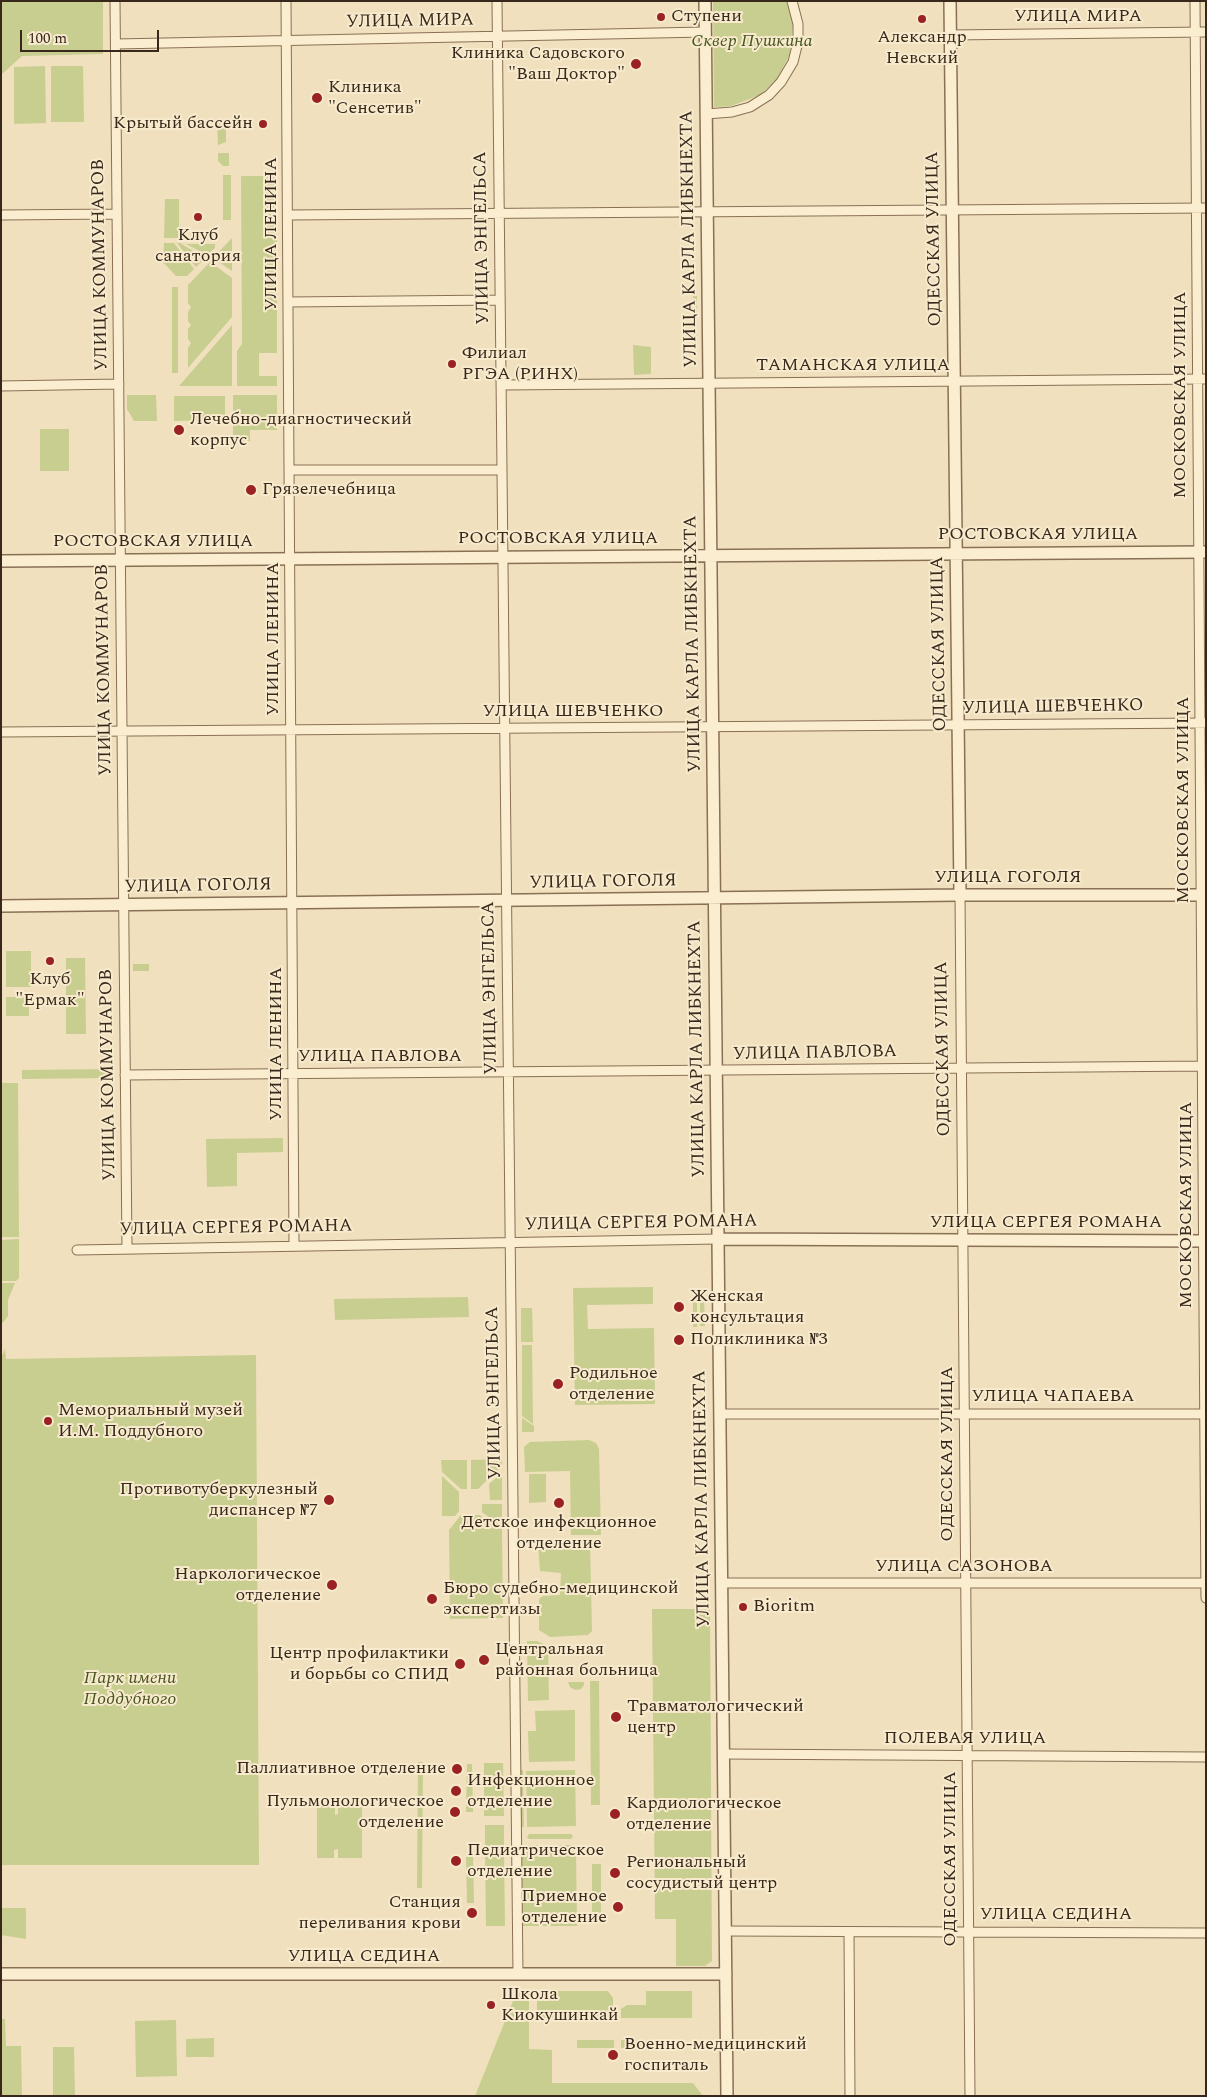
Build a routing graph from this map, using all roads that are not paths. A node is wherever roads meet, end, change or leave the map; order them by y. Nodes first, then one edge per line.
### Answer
1 (115, 1) edge
2 (286, 1) edge
3 (497, 1) edge
4 (705, 1) edge
5 (792, 1) edge
6 (950, 1) edge
7 (1195, 1) edge
8 (705, 32) junction
9 (1195, 32) junction
10 (1206, 32) edge
11 (950, 34) junction
12 (497, 36) junction
13 (287, 40) junction
14 (116, 44) junction
15 (706, 114) junction
16 (1201, 208) edge
17 (952, 210) junction
18 (707, 212) junction
19 (499, 213) junction
20 (117, 214) junction
21 (1, 215) edge
22 (288, 216) junction
23 (500, 300) junction
24 (288, 302) junction
25 (1202, 379) edge
26 (954, 381) junction
27 (709, 383) junction
28 (119, 384) junction
29 (501, 385) junction
30 (1, 386) edge
31 (290, 470) junction
32 (502, 470) junction
33 (1202, 552) edge
34 (956, 553) junction
35 (711, 555) junction
36 (502, 557) junction
37 (290, 558) junction
38 (120, 560) junction
39 (1, 561) edge
40 (1203, 723) edge
41 (958, 725) junction
42 (713, 727) junction
43 (504, 728) junction
44 (291, 730) junction
45 (1, 732) edge
46 (122, 732) junction
47 (960, 895) junction
48 (1204, 895) edge
49 (714, 899) junction
50 (506, 901) junction
51 (292, 903) junction
52 (124, 905) junction
53 (1, 906) edge
54 (1204, 1066) edge
55 (962, 1068) junction
56 (716, 1071) junction
57 (508, 1072) junction
58 (293, 1074) junction
59 (125, 1075) junction
60 (718, 1240) junction
61 (964, 1240) junction
62 (1205, 1241) edge
63 (510, 1243) junction
64 (294, 1246) junction
65 (127, 1249) junction
66 (77, 1250) dead end
67 (965, 1412) junction
68 (720, 1414) junction
69 (1205, 1414) edge
70 (722, 1583) junction
71 (966, 1584) junction
72 (1206, 1584) edge
73 (1206, 1598) edge
74 (724, 1754) junction
75 (967, 1756) junction
76 (1206, 1757) edge
77 (726, 1931) junction
78 (850, 1932) junction
79 (969, 1932) junction
80 (1206, 1933) edge
81 (1, 1974) edge
82 (518, 1974) junction
83 (726, 1974) junction
84 (727, 2096) edge
85 (850, 2096) edge
86 (970, 2096) edge

1 - 14 street, УЛИЦА КОММУНАРОВ
2 - 13 street, УЛИЦА ЛЕНИНА
3 - 12 street, УЛИЦА ЭНГЕЛЬСА
4 - 8 street, УЛИЦА КАРЛА ЛИБКНЕХТА
5 - 15 street
6 - 11 street, ОДЕССКАЯ УЛИЦА
7 - 9 street, МОСКОВСКАЯ УЛИЦА
8 - 12 street, УЛИЦА МИРА
8 - 15 street, УЛИЦА КАРЛА ЛИБКНЕХТА
9 - 10 street, УЛИЦА МИРА
9 - 11 street, УЛИЦА МИРА
9 - 16 street, МОСКОВСКАЯ УЛИЦА
11 - 17 street, ОДЕССКАЯ УЛИЦА
12 - 13 street, УЛИЦА МИРА
12 - 19 street, УЛИЦА ЭНГЕЛЬСА
13 - 14 street, УЛИЦА МИРА
13 - 22 street, УЛИЦА ЛЕНИНА
14 - 20 street, УЛИЦА КОММУНАРОВ
15 - 18 street, УЛИЦА КАРЛА ЛИБКНЕХТА
16 - 17 street
16 - 25 street, МОСКОВСКАЯ УЛИЦА
17 - 18 street
17 - 26 street, ОДЕССКАЯ УЛИЦА
18 - 19 street
18 - 27 street, УЛИЦА КАРЛА ЛИБКНЕХТА
19 - 22 street
19 - 23 street, УЛИЦА ЭНГЕЛЬСА
20 - 21 street
20 - 28 street, УЛИЦА КОММУНАРОВ
22 - 24 street, УЛИЦА ЛЕНИНА
23 - 24 street
23 - 29 street, УЛИЦА ЭНГЕЛЬСА
24 - 31 street, УЛИЦА ЛЕНИНА
25 - 26 street, ТАМАНСКАЯ УЛИЦА
25 - 33 street, МОСКОВСКАЯ УЛИЦА
26 - 27 street, ТАМАНСКАЯ УЛИЦА
26 - 34 street, ОДЕССКАЯ УЛИЦА
27 - 29 street, ТАМАНСКАЯ УЛИЦА
27 - 35 street, УЛИЦА КАРЛА ЛИБКНЕХТА
28 - 30 street
28 - 38 street, УЛИЦА КОММУНАРОВ
29 - 32 street, УЛИЦА ЭНГЕЛЬСА
31 - 32 street
31 - 37 street, УЛИЦА ЛЕНИНА
32 - 36 street, УЛИЦА ЭНГЕЛЬСА
33 - 34 street, РОСТОВСКАЯ УЛИЦА
33 - 40 street, МОСКОВСКАЯ УЛИЦА
34 - 35 street, РОСТОВСКАЯ УЛИЦА
34 - 41 street, ОДЕССКАЯ УЛИЦА
35 - 36 street, РОСТОВСКАЯ УЛИЦА
35 - 42 street, УЛИЦА КАРЛА ЛИБКНЕХТА
36 - 37 street, РОСТОВСКАЯ УЛИЦА
36 - 43 street, УЛИЦА ЭНГЕЛЬСА
37 - 38 street, РОСТОВСКАЯ УЛИЦА
37 - 44 street, УЛИЦА ЛЕНИНА
38 - 39 street, РОСТОВСКАЯ УЛИЦА
38 - 46 street, УЛИЦА КОММУНАРОВ
40 - 41 street, УЛИЦА ШЕВЧЕНКО
40 - 48 street, МОСКОВСКАЯ УЛИЦА
41 - 42 street, УЛИЦА ШЕВЧЕНКО
41 - 47 street, ОДЕССКАЯ УЛИЦА
42 - 43 street, УЛИЦА ШЕВЧЕНКО
42 - 49 street, УЛИЦА КАРЛА ЛИБКНЕХТА
43 - 44 street, УЛИЦА ШЕВЧЕНКО
43 - 50 street, УЛИЦА ЭНГЕЛЬСА
44 - 46 street, УЛИЦА ШЕВЧЕНКО
44 - 51 street, УЛИЦА ЛЕНИНА
45 - 46 street, УЛИЦА ШЕВЧЕНКО
46 - 52 street, УЛИЦА КОММУНАРОВ
47 - 48 street, УЛИЦА ГОГОЛЯ
47 - 49 street, УЛИЦА ГОГОЛЯ
47 - 55 street, ОДЕССКАЯ УЛИЦА
48 - 54 street, МОСКОВСКАЯ УЛИЦА
49 - 50 street, УЛИЦА ГОГОЛЯ
49 - 56 street, УЛИЦА КАРЛА ЛИБКНЕХТА
50 - 51 street, УЛИЦА ГОГОЛЯ
50 - 57 street, УЛИЦА ЭНГЕЛЬСА
51 - 52 street, УЛИЦА ГОГОЛЯ
51 - 58 street, УЛИЦА ЛЕНИНА
52 - 53 street, УЛИЦА ГОГОЛЯ
52 - 59 street, УЛИЦА КОММУНАРОВ
54 - 55 street, УЛИЦА ПАВЛОВА
54 - 62 street, МОСКОВСКАЯ УЛИЦА
55 - 56 street, УЛИЦА ПАВЛОВА
55 - 61 street, ОДЕССКАЯ УЛИЦА
56 - 57 street, УЛИЦА ПАВЛОВА
56 - 60 street, УЛИЦА КАРЛА ЛИБКНЕХТА
57 - 58 street, УЛИЦА ПАВЛОВА
57 - 63 street, УЛИЦА ЭНГЕЛЬСА
58 - 59 street, УЛИЦА ПАВЛОВА
58 - 64 street, УЛИЦА ЛЕНИНА
59 - 65 street, УЛИЦА КОММУНАРОВ
60 - 61 street, УЛИЦА СЕРГЕЯ РОМАНА
60 - 63 street, УЛИЦА СЕРГЕЯ РОМАНА
60 - 68 street, УЛИЦА КАРЛА ЛИБКНЕХТА
61 - 62 street, УЛИЦА СЕРГЕЯ РОМАНА
61 - 67 street, ОДЕССКАЯ УЛИЦА
62 - 69 street, МОСКОВСКАЯ УЛИЦА
63 - 64 street, УЛИЦА СЕРГЕЯ РОМАНА
63 - 82 street, УЛИЦА ЭНГЕЛЬСА
64 - 65 street, УЛИЦА СЕРГЕЯ РОМАНА
65 - 66 street, УЛИЦА СЕРГЕЯ РОМАНА
67 - 68 street, УЛИЦА ЧАПАЕВА
67 - 69 street, УЛИЦА ЧАПАЕВА
67 - 71 street, ОДЕССКАЯ УЛИЦА
68 - 70 street, УЛИЦА КАРЛА ЛИБКНЕХТА
69 - 72 street, МОСКОВСКАЯ УЛИЦА
70 - 71 street, УЛИЦА САЗОНОВА
70 - 74 street, УЛИЦА КАРЛА ЛИБКНЕХТА
71 - 72 street, УЛИЦА САЗОНОВА
71 - 75 street, ОДЕССКАЯ УЛИЦА
72 - 73 street, МОСКОВСКАЯ УЛИЦА
74 - 75 street, ПОЛЕВАЯ УЛИЦА
74 - 77 street, УЛИЦА КАРЛА ЛИБКНЕХТА
75 - 76 street, ПОЛЕВАЯ УЛИЦА
75 - 79 street, ОДЕССКАЯ УЛИЦА
77 - 78 street, УЛИЦА СЕДИНА
77 - 83 street, УЛИЦА КАРЛА ЛИБКНЕХТА
78 - 79 street, УЛИЦА СЕДИНА
78 - 85 street
79 - 80 street, УЛИЦА СЕДИНА
79 - 86 street, ОДЕССКАЯ УЛИЦА
81 - 82 street, УЛИЦА СЕДИНА
82 - 83 street, УЛИЦА СЕДИНА
83 - 84 street, УЛИЦА КАРЛА ЛИБКНЕХТА

